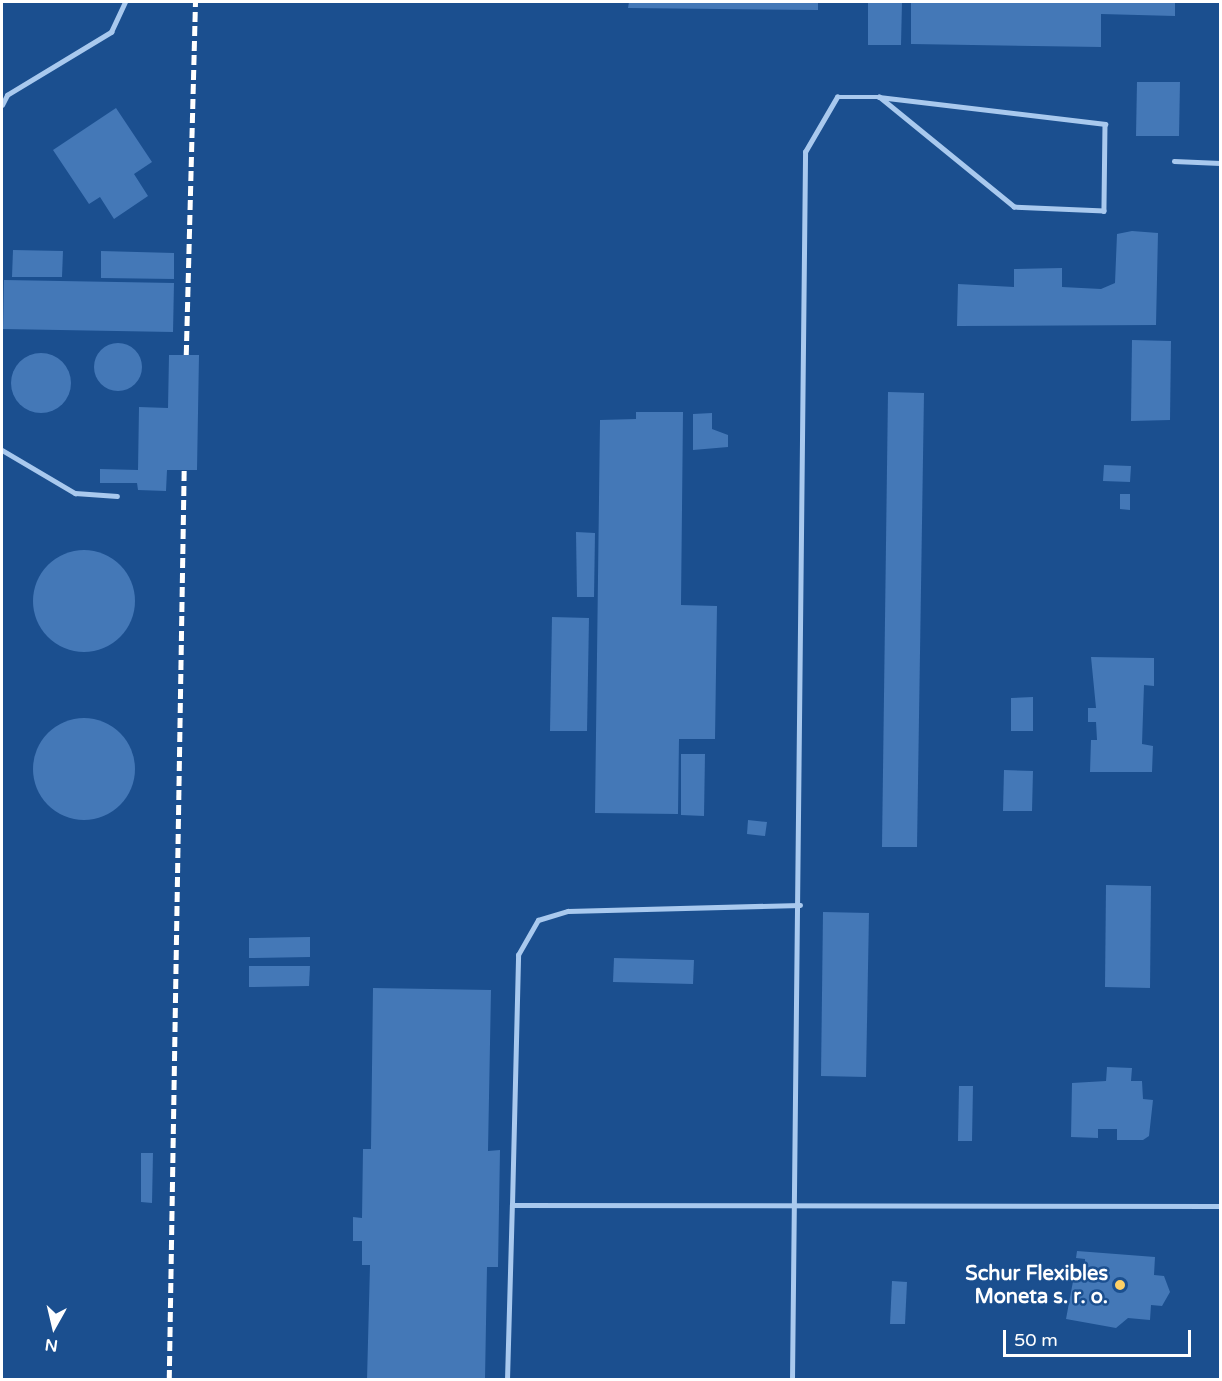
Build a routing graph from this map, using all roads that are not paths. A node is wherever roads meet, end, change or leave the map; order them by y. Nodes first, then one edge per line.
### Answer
1 (125, 2) edge
2 (879, 97) junction
3 (2, 105) edge
4 (1173, 161) dead end
5 (1221, 163) edge
6 (2, 450) edge
7 (117, 496) dead end
8 (800, 905) junction
9 (512, 1205) junction
10 (797, 1205) junction
11 (1221, 1206) edge
12 (507, 1380) edge
13 (792, 1380) edge

1 - 3 lane
2 - 2 lane
2 - 8 lane
4 - 5 lane
6 - 7 lane
8 - 9 lane
8 - 10 lane
9 - 10 lane
9 - 12 lane
10 - 11 lane
10 - 13 lane

